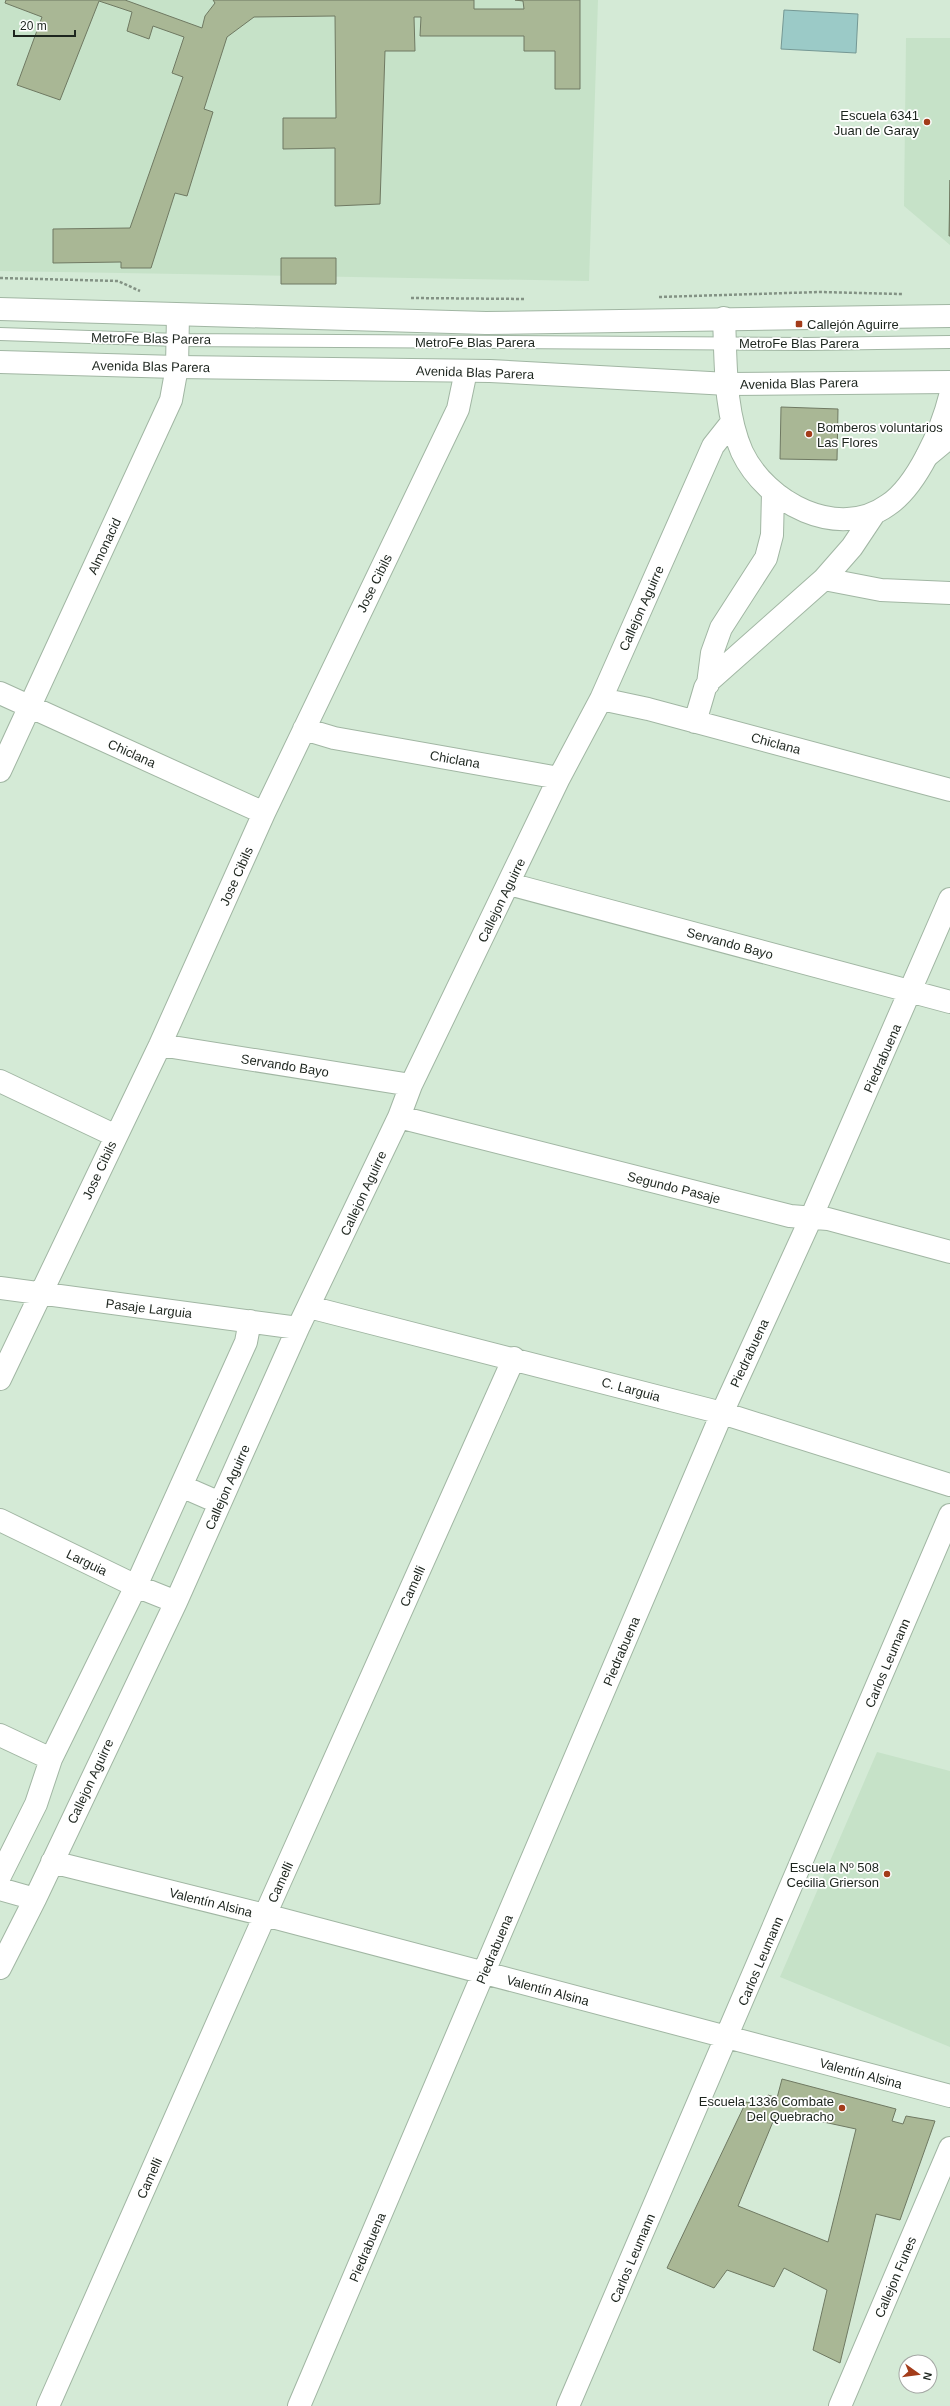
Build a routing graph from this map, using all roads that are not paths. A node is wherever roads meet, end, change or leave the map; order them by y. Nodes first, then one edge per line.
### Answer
1 (0, 309) edge
2 (178, 315) junction
3 (950, 316) edge
4 (724, 318) junction
5 (0, 334) edge
6 (178, 340) junction
7 (950, 342) edge
8 (726, 343) junction
9 (0, 362) edge
10 (178, 367) junction
11 (466, 371) junction
12 (950, 382) edge
13 (728, 384) junction
14 (950, 396) edge
15 (732, 422) junction
16 (950, 437) edge
17 (927, 456) junction
18 (773, 493) junction
19 (874, 514) junction
20 (824, 579) junction
21 (950, 593) edge
22 (708, 684) junction
23 (0, 693) edge
24 (601, 699) junction
25 (30, 707) junction
26 (695, 722) junction
27 (304, 729) junction
28 (0, 771) edge
29 (559, 778) junction
30 (950, 790) edge
31 (264, 813) junction
32 (510, 884) junction
33 (950, 899) edge
34 (911, 992) junction
35 (950, 1002) edge
36 (160, 1045) junction
37 (0, 1081) edge
38 (412, 1085) junction
39 (399, 1117) junction
40 (116, 1136) junction
41 (811, 1218) junction
42 (950, 1252) edge
43 (0, 1288) edge
44 (40, 1294) junction
45 (309, 1306) junction
46 (250, 1321) junction
47 (298, 1328) junction
48 (514, 1358) junction
49 (0, 1379) edge
50 (722, 1413) junction
51 (950, 1485) edge
52 (181, 1486) junction
53 (220, 1503) junction
54 (950, 1515) edge
55 (0, 1520) edge
56 (136, 1586) junction
57 (176, 1602) junction
58 (0, 1735) edge
59 (52, 1759) junction
60 (52, 1862) junction
61 (0, 1876) edge
62 (0, 1889) edge
63 (35, 1899) junction
64 (264, 1915) junction
65 (0, 1968) edge
66 (484, 1973) junction
67 (727, 2038) junction
68 (950, 2096) edge
69 (950, 2148) edge
70 (48, 2406) edge
71 (299, 2406) edge
72 (568, 2406) edge
73 (840, 2406) edge

1 - 2 street
2 - 4 street
2 - 6 street, Almonacid
3 - 4 street
4 - 8 street
5 - 6 lane, MetroFe Blas Parera
6 - 8 lane, MetroFe Blas Parera
6 - 10 street, Almonacid
7 - 8 lane, MetroFe Blas Parera
8 - 13 street
9 - 10 street, Avenida Blas Parera
10 - 11 street, Avenida Blas Parera
10 - 25 street, Almonacid
11 - 13 street, Avenida Blas Parera
11 - 27 street, Jose Cibils
12 - 13 street, Avenida Blas Parera
13 - 15 street
14 - 17 street
15 - 18 street
15 - 24 street, Callejon Aguirre
16 - 17 street
17 - 19 street
18 - 19 street
18 - 22 street
19 - 20 street
20 - 21 street
20 - 22 street
22 - 26 street
23 - 25 street, Chiclana
24 - 26 street, Chiclana
24 - 29 street, Callejon Aguirre
25 - 28 street, Almonacid
25 - 31 street, Chiclana
26 - 30 street, Chiclana
27 - 29 street, Chiclana
27 - 31 street, Jose Cibils
29 - 32 street, Callejon Aguirre
31 - 36 street, Jose Cibils
32 - 34 street, Servando Bayo
32 - 38 street, Callejon Aguirre
33 - 34 street, Piedrabuena
34 - 35 street, Servando Bayo
34 - 41 street, Piedrabuena
36 - 38 street, Servando Bayo
36 - 40 street, Jose Cibils
37 - 40 street
38 - 39 street, Callejon Aguirre
39 - 41 street, Segundo Pasaje
39 - 45 street, Callejon Aguirre
40 - 44 street, Jose Cibils
41 - 42 street, Segundo Pasaje
41 - 50 street, Piedrabuena
43 - 44 street, Pasaje Larguia
44 - 46 street, Pasaje Larguia
44 - 49 street, Jose Cibils
45 - 47 street, Callejon Aguirre
45 - 48 street, C. Larguia
46 - 47 street, Pasaje Larguia
46 - 52 street
47 - 53 street, Callejon Aguirre
48 - 50 street, C. Larguia
48 - 64 street, Camelli
50 - 51 street, C. Larguia
50 - 66 street, Piedrabuena
52 - 53 street
52 - 56 street
53 - 57 street, Callejon Aguirre
54 - 67 street, Carlos Leumann
55 - 56 street, Larguia
56 - 57 street, Larguia
56 - 59 street
57 - 60 street, Callejon Aguirre
58 - 59 street
59 - 61 street
60 - 63 street, Callejon Aguirre
60 - 64 street, Valentín Alsina
62 - 63 street
63 - 65 street, Callejon Aguirre
64 - 66 street, Valentín Alsina
64 - 70 street, Camelli
66 - 67 street, Valentín Alsina
66 - 71 street, Piedrabuena
67 - 68 street, Valentín Alsina
67 - 72 street, Carlos Leumann
69 - 73 street, Callejon Funes

